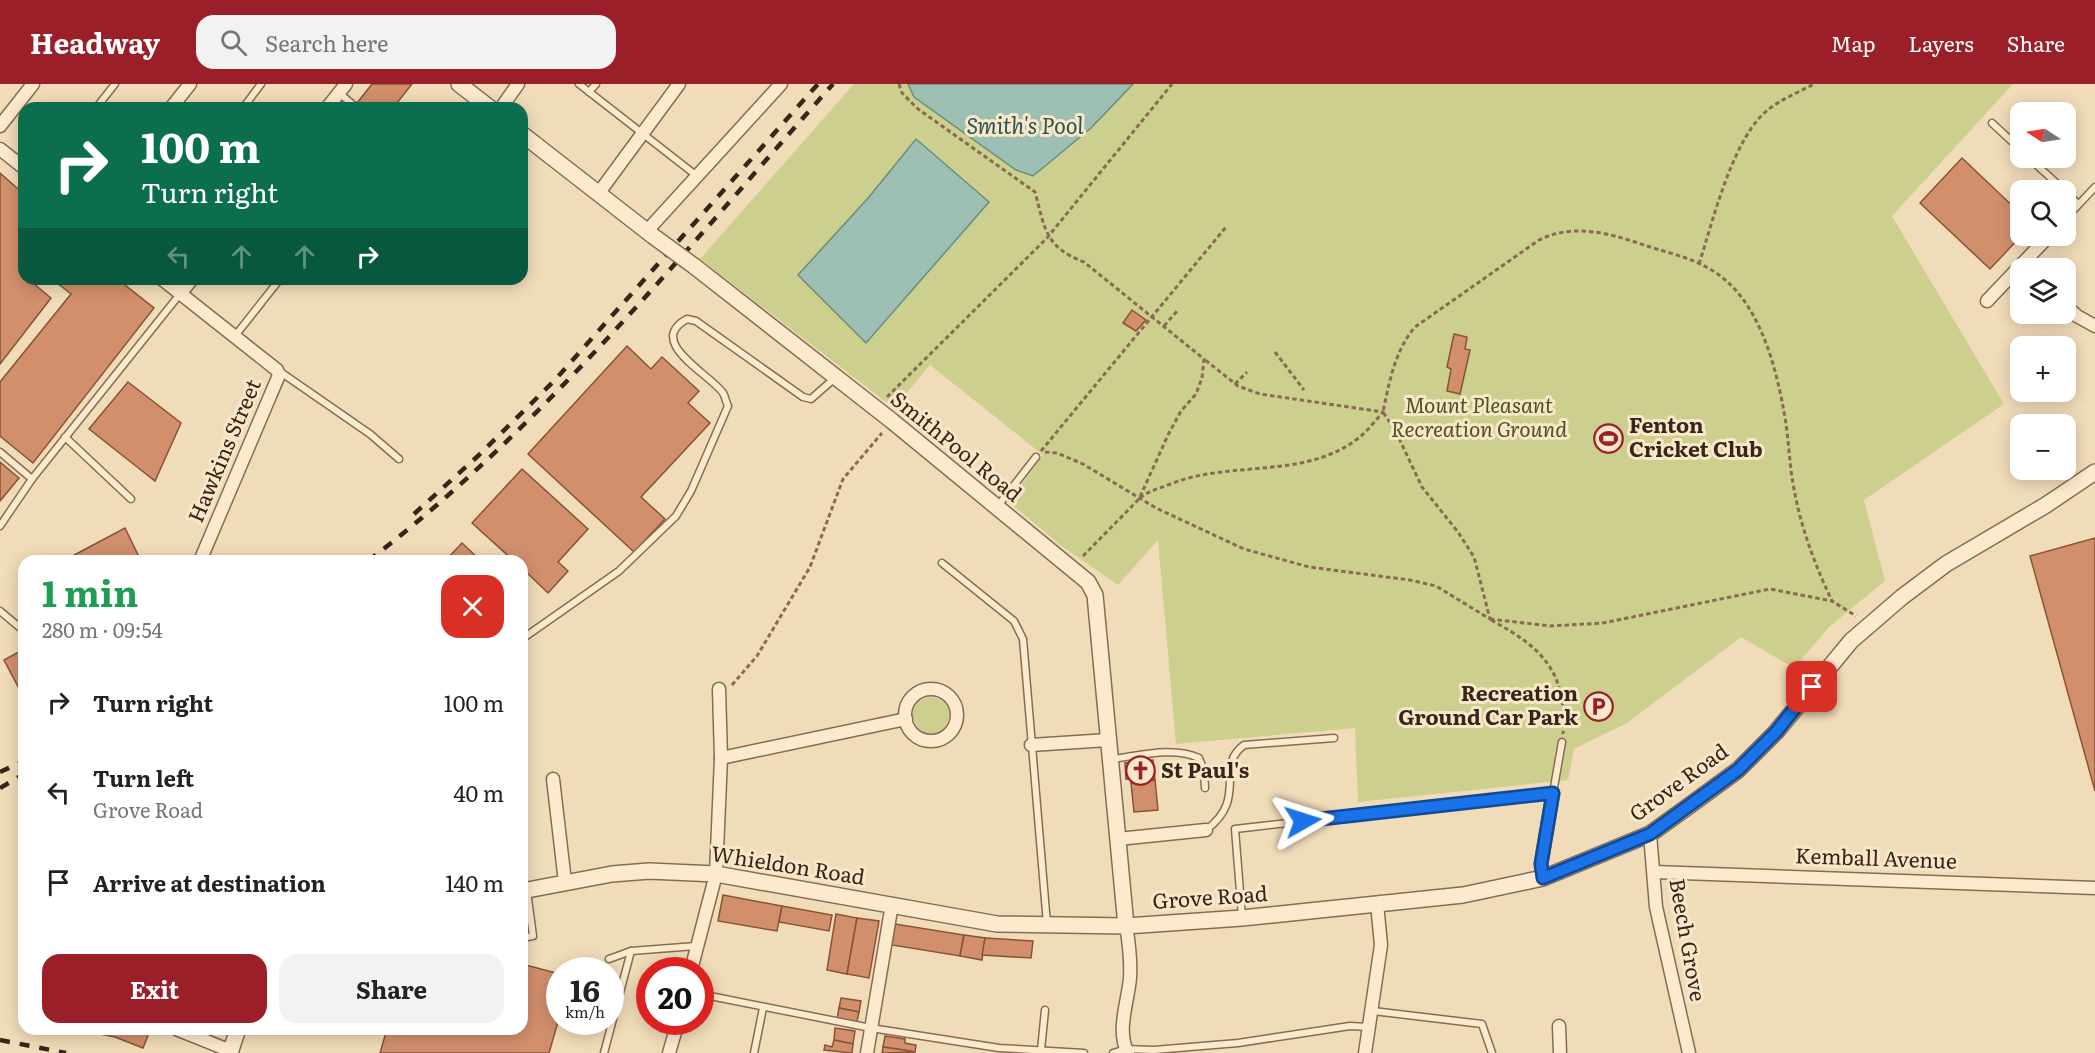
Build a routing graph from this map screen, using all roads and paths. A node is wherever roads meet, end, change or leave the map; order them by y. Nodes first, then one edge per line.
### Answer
1 (33, 84) edge
2 (115, 84) edge
3 (190, 84) edge
4 (261, 84) edge
5 (459, 84) edge
6 (518, 84) edge
7 (579, 84) edge
8 (596, 84) edge
9 (680, 84) edge
10 (782, 84) edge
11 (899, 84) edge
12 (1172, 84) edge
13 (1814, 84) edge
14 (342, 88) edge
15 (589, 92) junction
16 (19, 102) edge
17 (101, 102) edge
18 (176, 102) edge
19 (248, 102) edge
20 (332, 102) edge
21 (352, 102) edge
22 (482, 102) edge
23 (505, 102) edge
24 (18, 103) edge
25 (1992, 123) dead end
26 (0, 126) edge
27 (642, 132) junction
28 (528, 139) edge
29 (2010, 140) edge
30 (0, 149) edge
31 (18, 163) edge
32 (2040, 168) edge
33 (697, 176) junction
34 (2053, 180) edge
35 (2095, 187) edge
36 (598, 194) junction
37 (2078, 204) joint
38 (2076, 206) edge
39 (1226, 227) dead end
40 (650, 234) junction
41 (1047, 238) junction
42 (2040, 246) edge
43 (2030, 258) edge
44 (1699, 264) junction
45 (2010, 279) edge
46 (169, 285) edge
47 (187, 285) edge
48 (275, 285) edge
49 (180, 294) junction
50 (1987, 301) dead end
51 (1178, 310) dead end
52 (1152, 314) junction
53 (2076, 315) edge
54 (1164, 326) junction
55 (2095, 326) edge
56 (235, 336) junction
57 (1275, 352) dead end
58 (1204, 359) junction
59 (277, 370) junction
60 (1246, 372) dead end
61 (836, 376) junction
62 (1235, 384) junction
63 (1304, 390) dead end
64 (876, 408) junction
65 (1383, 412) junction
66 (892, 421) junction
67 (65, 437) junction
68 (0, 452) edge
69 (1039, 454) junction
70 (399, 459) dead end
71 (2095, 472) edge
72 (32, 479) junction
73 (131, 499) dead end
74 (1139, 499) junction
75 (997, 507) junction
76 (0, 526) edge
77 (203, 555) edge
78 (942, 563) dead end
79 (1071, 568) junction
80 (1832, 601) junction
81 (0, 611) edge
82 (1490, 620) junction
83 (1871, 624) junction
84 (18, 626) edge
85 (528, 635) edge
86 (719, 689) joint
87 (906, 719) junction
88 (1334, 738) dead end
89 (1108, 740) junction
90 (1562, 742) joint
91 (1031, 746) junction
92 (721, 758) junction
93 (1110, 759) junction
94 (553, 779) dead end
95 (1205, 788) dead end
96 (1553, 793) junction
97 (1206, 830) joint
98 (1650, 834) junction
99 (1118, 839) junction
100 (1654, 872) junction
101 (716, 874) junction
102 (1543, 878) junction
103 (565, 882) junction
104 (2095, 888) edge
105 (528, 890) edge
106 (892, 904) junction
107 (1377, 904) junction
108 (528, 908) edge
109 (1242, 918) junction
110 (1047, 926) junction
111 (1126, 926) junction
112 (528, 937) edge
113 (696, 946) junction
114 (631, 951) junction
115 (614, 957) edge
116 (694, 957) edge
117 (714, 997) edge
118 (763, 1008) junction
119 (1045, 1010) dead end
120 (1372, 1011) junction
121 (1559, 1026) dead end
122 (1369, 1027) junction
123 (872, 1028) junction
124 (190, 1035) edge
125 (236, 1035) edge
126 (674, 1035) edge
127 (1238, 1043) junction
128 (1041, 1050) junction
129 (999, 1051) edge
130 (230, 1052) edge
131 (1122, 1052) edge
132 (604, 1053) edge
133 (669, 1053) edge
134 (754, 1053) edge
135 (867, 1053) edge
136 (1084, 1053) edge
137 (1236, 1053) edge
138 (1365, 1053) edge
139 (1492, 1053) edge
140 (1560, 1053) edge
141 (1689, 1053) edge

1 - 16 street
2 - 17 lane
3 - 18 street
4 - 19 lane
5 - 22 street
6 - 23 street
7 - 15 lane
8 - 15 lane
9 - 27 street
10 - 33 street
11 - 41 path
12 - 41 path
13 - 44 path
14 - 20 street
14 - 21 lane
15 - 27 lane
24 - 26 street
25 - 29 lane
27 - 33 lane
27 - 36 street
28 - 36 street, SmithPool Road
30 - 31 street
32 - 34 lane
33 - 40 street
35 - 37 lane
36 - 40 street, SmithPool Road
37 - 38 lane
39 - 52 path
40 - 61 street, SmithPool Road, bridge
41 - 52 path
41 - 64 path
42 - 43 street
44 - 65 path
44 - 80 path
45 - 50 street
46 - 49 street, Hawkins Street
47 - 49 street
48 - 56 lane
49 - 56 street, Hawkins Street
49 - 67 lane
51 - 54 path
52 - 54 path
52 - 69 path
53 - 55 street
54 - 58 path
56 - 59 street, Hawkins Street
57 - 63 path
58 - 62 path
58 - 74 path
59 - 70 lane
59 - 77 street, Hawkins Street
60 - 62 path
61 - 64 street, SmithPool Road
61 - 85 lane
62 - 65 path
64 - 66 street, SmithPool Road
65 - 74 path
65 - 82 path
66 - 75 street, SmithPool Road
66 - 86 path
67 - 72 lane
67 - 73 lane
68 - 72 lane
69 - 74 path
69 - 75 lane
71 - 83 street, Grove Road
72 - 76 lane
74 - 79 path
74 - 82 path
75 - 79 street, SmithPool Road
78 - 91 lane
79 - 89 street, SmithPool Road
80 - 82 path
80 - 83 path
81 - 84 lane
82 - 90 path
83 - 98 street, Grove Road
86 - 92 street
87 - 87 street
87 - 92 street
88 - 97 lane
89 - 91 street
89 - 93 street, SmithPool Road
90 - 96 lane
91 - 110 lane
92 - 101 street
93 - 95 lane
93 - 99 street, SmithPool Road
94 - 103 street
96 - 102 street
96 - 109 lane
97 - 99 street
98 - 100 street, Beech Grove
98 - 102 street, Grove Road
99 - 111 street, SmithPool Road
100 - 104 street, Kemball Avenue
100 - 141 street, Beech Grove
101 - 103 street, Whieldon Road
101 - 106 street, Whieldon Road
101 - 113 street
102 - 107 street, Grove Road
103 - 105 street, Whieldon Road
106 - 110 street, Whieldon Road
106 - 123 street
107 - 109 street, Grove Road
107 - 120 street
108 - 112 lane
109 - 111 street, Grove Road
110 - 111 street, Grove Road
111 - 131 street
113 - 114 lane
113 - 116 street
114 - 115 lane
114 - 132 lane
117 - 118 lane
118 - 123 lane
118 - 134 lane
119 - 128 lane
120 - 122 street
120 - 139 lane
121 - 140 street
122 - 127 lane
122 - 138 street
123 - 129 lane
123 - 135 street
124 - 130 street
125 - 130 street
126 - 133 street
127 - 131 lane
127 - 137 lane
128 - 129 lane
128 - 136 lane

